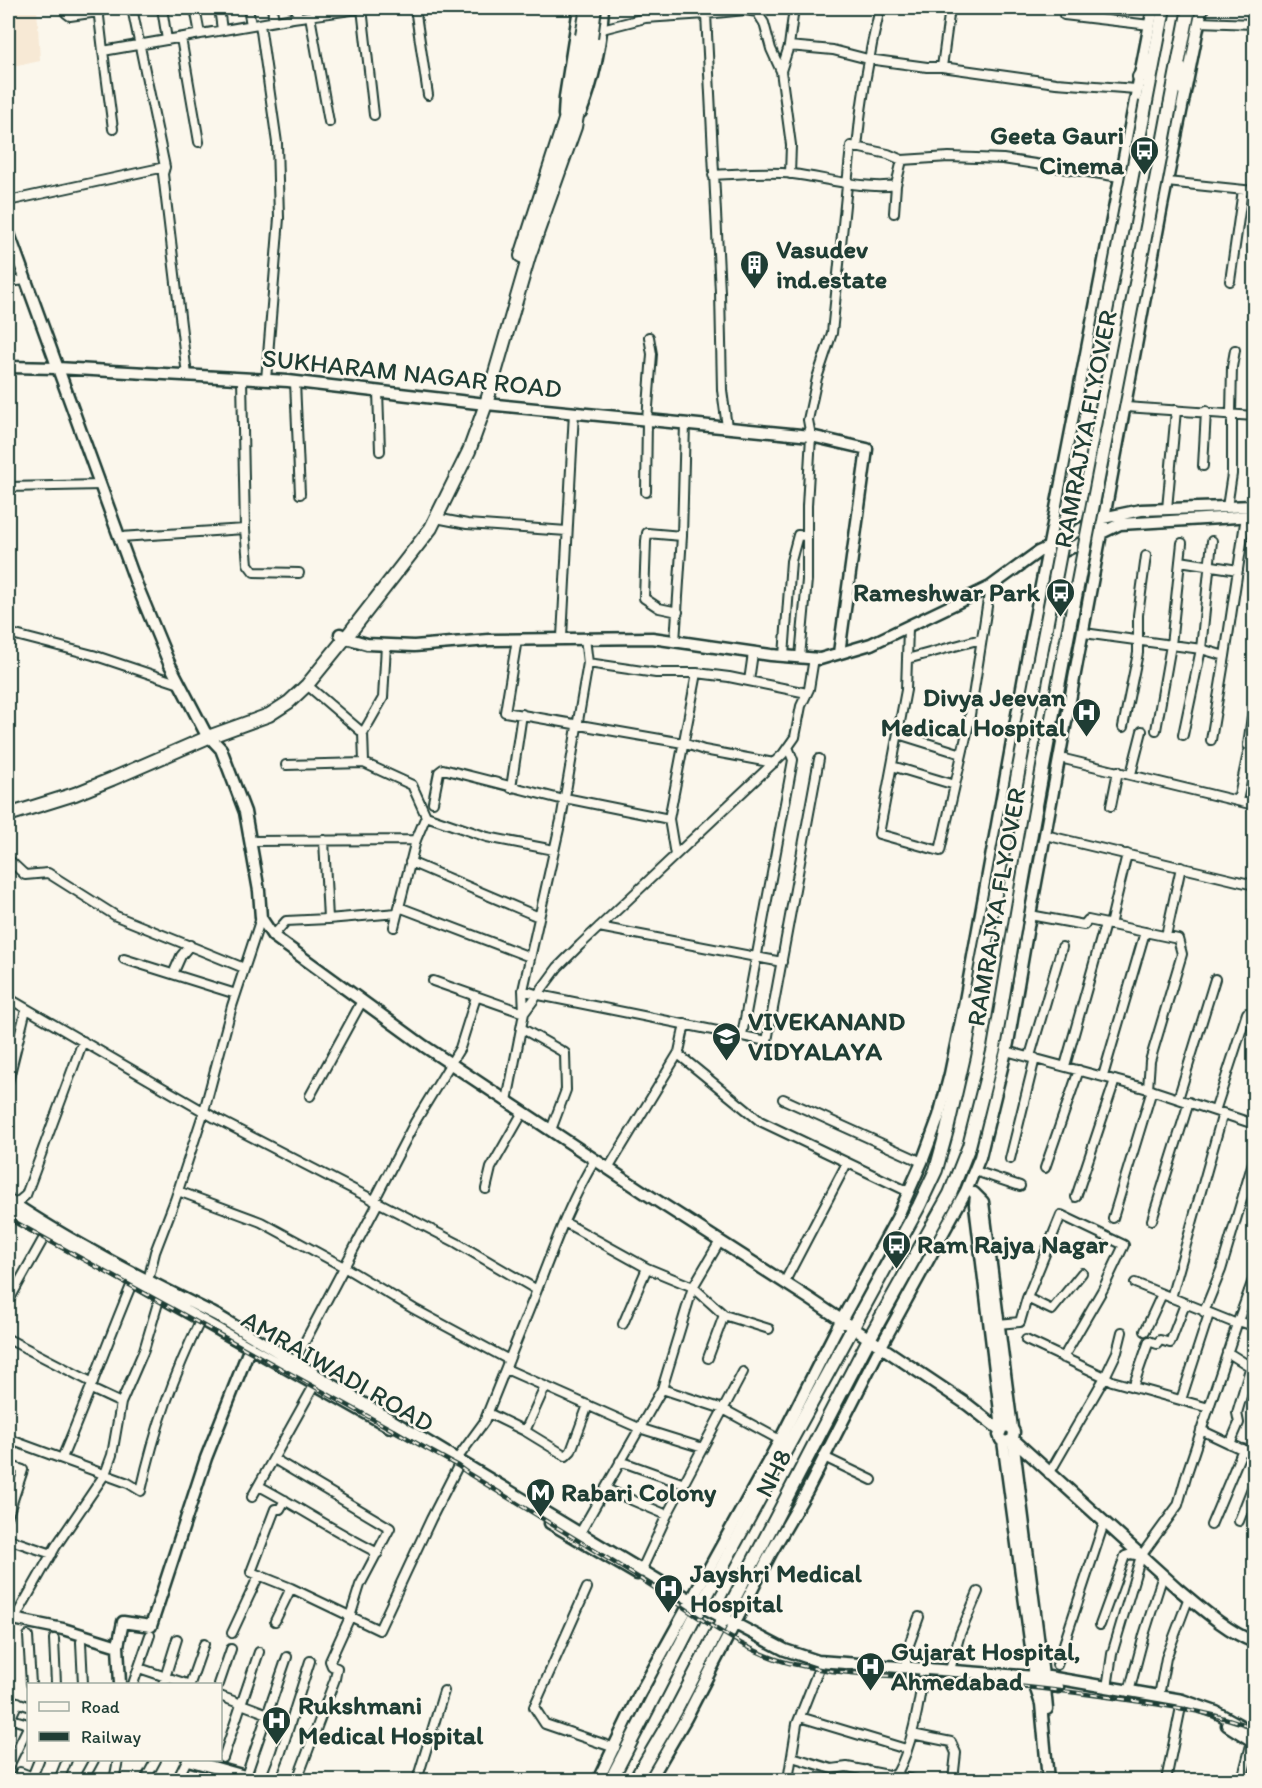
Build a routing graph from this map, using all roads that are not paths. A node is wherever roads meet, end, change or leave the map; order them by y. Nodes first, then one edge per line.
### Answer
1 (65, 8) edge
2 (132, 8) edge
3 (162, 8) edge
4 (195, 8) edge
5 (219, 8) edge
6 (248, 8) edge
7 (272, 8) edge
8 (296, 8) edge
9 (363, 8) edge
10 (415, 8) edge
11 (579, 8) edge
12 (586, 8) edge
13 (596, 8) edge
14 (603, 8) edge
15 (794, 8) edge
16 (880, 8) edge
17 (950, 8) edge
18 (1065, 8) edge
19 (1153, 8) edge
20 (1164, 8) edge
21 (1190, 8) edge
22 (1202, 8) edge
23 (98, 10) edge
24 (325, 10) edge
25 (706, 14) junction
26 (310, 16) junction
27 (298, 17) junction
28 (274, 21) junction
29 (1199, 22) junction
30 (1254, 24) edge
31 (255, 25) junction
32 (1150, 25) junction
33 (602, 28) junction
34 (222, 30) junction
35 (584, 33) junction
36 (200, 34) junction
37 (181, 38) junction
38 (167, 40) junction
39 (1188, 43) junction
40 (139, 45) junction
41 (789, 46) junction
42 (103, 51) junction
43 (1154, 57) junction
44 (868, 59) junction
45 (1178, 64) junction
46 (942, 66) junction
47 (782, 71) junction
48 (1138, 83) junction
49 (1184, 90) junction
50 (428, 95) dead end
51 (374, 115) dead end
52 (330, 122) dead end
53 (570, 125) junction
54 (113, 129) dead end
55 (199, 142) dead end
56 (857, 148) junction
57 (902, 160) junction
58 (165, 167) junction
59 (790, 174) junction
60 (713, 175) junction
61 (1120, 177) junction
62 (1167, 182) junction
63 (847, 183) junction
64 (896, 185) junction
65 (1243, 190) junction
66 (1254, 191) edge
67 (8, 201) edge
68 (894, 213) dead end
69 (8, 231) edge
70 (26, 280) junction
71 (1230, 281) dead end
72 (8, 282) edge
73 (1254, 312) edge
74 (1254, 317) edge
75 (649, 337) dead end
76 (1235, 350) dead end
77 (8, 367) edge
78 (57, 367) junction
79 (187, 375) junction
80 (242, 379) junction
81 (266, 380) junction
82 (295, 382) junction
83 (378, 391) junction
84 (482, 403) junction
85 (1126, 407) junction
86 (1176, 410) junction
87 (1206, 411) junction
88 (574, 412) junction
89 (1231, 413) junction
90 (1254, 416) edge
91 (647, 420) junction
92 (685, 423) junction
93 (727, 428) junction
94 (811, 436) junction
95 (380, 451) dead end
96 (1203, 466) dead end
97 (101, 485) junction
98 (8, 487) edge
99 (646, 492) dead end
100 (300, 494) dead end
101 (1254, 506) edge
102 (1227, 507) junction
103 (1167, 509) junction
104 (1250, 516) edge
105 (1105, 517) junction
106 (436, 518) junction
107 (245, 529) junction
108 (567, 531) junction
109 (1102, 532) junction
110 (682, 536) junction
111 (807, 536) junction
112 (120, 537) junction
113 (1212, 541) dead end
114 (1182, 543) dead end
115 (1049, 548) junction
116 (1146, 556) dead end
117 (1028, 561) junction
118 (1046, 561) junction
119 (1180, 561) junction
120 (1209, 566) junction
121 (1238, 570) junction
122 (299, 573) dead end
123 (990, 587) junction
124 (678, 612) junction
125 (908, 628) junction
126 (8, 633) edge
127 (1084, 633) junction
128 (343, 636) junction
129 (562, 638) junction
130 (585, 638) junction
131 (517, 639) junction
132 (981, 639) junction
133 (1137, 639) junction
134 (675, 642) junction
135 (386, 645) junction
136 (1172, 645) junction
137 (1201, 649) junction
138 (753, 653) junction
139 (839, 653) junction
140 (784, 656) junction
141 (1225, 656) junction
142 (800, 657) junction
143 (814, 658) junction
144 (907, 659) junction
145 (588, 663) junction
146 (697, 673) junction
147 (749, 681) junction
148 (180, 684) junction
149 (307, 685) junction
150 (807, 693) junction
151 (1254, 701) edge
152 (522, 714) junction
153 (578, 725) junction
154 (1123, 727) dead end
155 (1156, 730) dead end
156 (1142, 731) dead end
157 (363, 733) junction
158 (208, 734) junction
159 (898, 734) junction
160 (1183, 735) dead end
161 (1211, 740) dead end
162 (682, 743) junction
163 (788, 747) junction
164 (962, 754) junction
165 (1060, 758) junction
166 (819, 759) dead end
167 (364, 763) junction
168 (774, 763) junction
169 (286, 765) dead end
170 (892, 766) junction
171 (1118, 771) junction
172 (1131, 774) junction
173 (955, 785) junction
174 (511, 788) junction
175 (564, 800) junction
176 (1238, 801) junction
177 (433, 802) dead end
178 (1254, 805) edge
179 (1112, 806) dead end
180 (8, 809) edge
181 (8, 815) edge
182 (426, 816) junction
183 (669, 819) junction
184 (1045, 835) junction
185 (324, 840) junction
186 (416, 840) junction
187 (250, 841) junction
188 (554, 850) junction
189 (1127, 854) junction
190 (675, 855) junction
191 (8, 859) edge
192 (410, 862) junction
193 (1181, 867) junction
194 (1254, 885) edge
195 (398, 910) junction
196 (1030, 915) junction
197 (539, 917) junction
198 (261, 918) junction
199 (327, 919) junction
200 (1107, 924) junction
201 (394, 927) dead end
202 (599, 927) junction
203 (1145, 932) junction
204 (273, 936) junction
205 (1166, 936) junction
206 (190, 945) junction
207 (1062, 947) dead end
208 (756, 956) junction
209 (530, 957) junction
210 (124, 959) dead end
211 (782, 962) junction
212 (244, 968) junction
213 (173, 975) junction
214 (1215, 979) dead end
215 (433, 981) dead end
216 (523, 990) junction
217 (236, 994) junction
218 (539, 995) junction
219 (476, 997) junction
220 (8, 998) edge
221 (362, 1001) junction
222 (27, 1009) junction
223 (963, 1010) junction
224 (524, 1013) junction
225 (1247, 1013) dead end
226 (685, 1024) junction
227 (521, 1028) junction
228 (969, 1033) junction
229 (742, 1035) junction
230 (83, 1041) junction
231 (1006, 1051) junction
232 (678, 1054) junction
233 (1033, 1057) junction
234 (451, 1064) junction
235 (1065, 1066) junction
236 (1079, 1070) junction
237 (1103, 1076) junction
238 (1115, 1080) junction
239 (8, 1082) edge
240 (1150, 1090) junction
241 (310, 1096) dead end
242 (783, 1099) dead end
243 (1178, 1099) junction
244 (507, 1101) junction
245 (1190, 1102) junction
246 (204, 1111) junction
247 (1215, 1111) junction
248 (523, 1112) junction
249 (1223, 1113) junction
250 (1254, 1123) edge
251 (551, 1130) junction
252 (1010, 1159) dead end
253 (1254, 1159) edge
254 (595, 1160) junction
255 (922, 1161) junction
256 (847, 1163) junction
257 (608, 1168) junction
258 (1045, 1168) dead end
259 (975, 1170) junction
260 (967, 1186) junction
261 (1020, 1186) dead end
262 (952, 1188) junction
263 (486, 1189) dead end
264 (177, 1191) junction
265 (909, 1192) junction
266 (976, 1196) junction
267 (1076, 1197) dead end
268 (376, 1202) junction
269 (10, 1206) edge
270 (1113, 1218) dead end
271 (1152, 1220) dead end
272 (564, 1222) junction
273 (46, 1234) junction
274 (720, 1241) junction
275 (344, 1267) junction
276 (647, 1268) junction
277 (1082, 1273) dead end
278 (1254, 1277) edge
279 (133, 1281) junction
280 (148, 1281) junction
281 (784, 1283) junction
282 (1135, 1284) dead end
283 (693, 1287) junction
284 (537, 1290) junction
285 (1162, 1294) junction
286 (160, 1296) junction
287 (1026, 1298) junction
288 (1171, 1298) junction
289 (8, 1302) edge
290 (1185, 1304) junction
291 (1207, 1313) junction
292 (724, 1315) junction
293 (201, 1319) junction
294 (1238, 1322) junction
295 (847, 1323) junction
296 (623, 1324) dead end
297 (998, 1324) junction
298 (1254, 1326) edge
299 (770, 1329) dead end
300 (1145, 1331) dead end
301 (1122, 1332) dead end
302 (8, 1339) edge
303 (869, 1339) junction
304 (1026, 1340) dead end
305 (250, 1347) junction
306 (880, 1348) junction
307 (1227, 1352) junction
308 (1254, 1355) edge
309 (708, 1358) dead end
310 (1063, 1358) junction
311 (509, 1360) junction
312 (292, 1366) junction
313 (1252, 1368) edge
314 (506, 1369) junction
315 (742, 1371) dead end
316 (1105, 1377) junction
317 (315, 1384) junction
318 (92, 1386) junction
319 (545, 1387) junction
320 (1133, 1387) junction
321 (662, 1389) junction
322 (1181, 1400) junction
323 (121, 1403) junction
324 (588, 1405) junction
325 (1209, 1408) junction
326 (723, 1409) junction
327 (488, 1413) junction
328 (639, 1428) junction
329 (1201, 1430) junction
330 (525, 1431) junction
331 (1006, 1433) junction
332 (8, 1438) edge
333 (780, 1440) junction
334 (1230, 1443) junction
335 (703, 1448) junction
336 (1243, 1449) junction
337 (1254, 1455) edge
338 (824, 1457) junction
339 (62, 1458) junction
340 (274, 1459) junction
341 (620, 1461) junction
342 (458, 1463) junction
343 (8, 1465) edge
344 (105, 1474) junction
345 (1049, 1474) junction
346 (872, 1480) dead end
347 (1254, 1483) edge
348 (684, 1485) junction
349 (259, 1486) junction
350 (606, 1489) junction
351 (252, 1497) dead end
352 (285, 1500) junction
353 (8, 1515) edge
354 (667, 1515) junction
355 (1239, 1521) dead end
356 (1104, 1523) junction
357 (1210, 1525) dead end
358 (580, 1533) junction
359 (8, 1539) edge
360 (378, 1553) junction
361 (52, 1554) junction
362 (1141, 1556) junction
363 (641, 1573) junction
364 (259, 1575) junction
365 (1163, 1575) junction
366 (587, 1587) dead end
367 (291, 1588) junction
368 (978, 1592) dead end
369 (1189, 1597) junction
370 (694, 1609) junction
371 (351, 1617) junction
372 (919, 1617) dead end
373 (11, 1619) edge
374 (275, 1621) dead end
375 (728, 1624) junction
376 (1101, 1625) dead end
377 (232, 1633) dead end
378 (150, 1635) dead end
379 (28, 1636) dead end
380 (54, 1639) dead end
381 (177, 1639) dead end
382 (81, 1642) dead end
383 (1254, 1642) edge
384 (204, 1644) dead end
385 (118, 1646) junction
386 (231, 1649) dead end
387 (259, 1652) dead end
388 (287, 1657) dead end
389 (310, 1661) dead end
390 (1057, 1665) dead end
391 (906, 1667) junction
392 (139, 1668) junction
393 (819, 1668) junction
394 (950, 1670) junction
395 (923, 1675) junction
396 (1039, 1680) junction
397 (164, 1681) edge
398 (32, 1683) edge
399 (56, 1683) edge
400 (84, 1683) edge
401 (120, 1683) edge
402 (133, 1683) edge
403 (181, 1683) edge
404 (189, 1683) edge
405 (219, 1683) edge
406 (1107, 1688) junction
407 (444, 1690) dead end
408 (1130, 1692) junction
409 (1159, 1696) junction
410 (222, 1697) edge
411 (8, 1699) edge
412 (18, 1702) junction
413 (242, 1703) junction
414 (27, 1706) edge
415 (1181, 1707) junction
416 (268, 1714) junction
417 (800, 1717) junction
418 (8, 1720) edge
419 (27, 1726) edge
420 (27, 1728) edge
421 (912, 1734) junction
422 (1254, 1738) edge
423 (615, 1748) junction
424 (906, 1749) junction
425 (792, 1757) junction
426 (223, 1758) dead end
427 (39, 1761) edge
428 (67, 1761) edge
429 (93, 1761) edge
430 (118, 1761) edge
431 (155, 1761) edge
432 (186, 1761) edge
433 (190, 1761) edge
434 (8, 1768) edge
435 (866, 1770) junction
436 (20, 1772) junction
437 (32, 1777) junction
438 (246, 1778) edge
439 (894, 1778) edge
440 (16, 1780) edge
441 (41, 1780) edge
442 (59, 1780) edge
443 (83, 1780) edge
444 (114, 1780) edge
445 (145, 1780) edge
446 (177, 1780) edge
447 (259, 1780) edge
448 (270, 1780) edge
449 (297, 1780) edge
450 (417, 1780) edge
451 (598, 1780) edge
452 (611, 1780) edge
453 (635, 1780) edge
454 (650, 1780) edge
455 (788, 1780) edge
456 (863, 1780) edge
457 (914, 1780) edge
458 (953, 1780) edge
459 (1048, 1780) edge
460 (1055, 1780) edge
461 (1166, 1780) edge
462 (1242, 1780) edge

1 - 23 street
2 - 40 street
3 - 38 street
4 - 36 street
5 - 34 street
6 - 31 street
7 - 28 street
8 - 27 street
9 - 24 street
9 - 51 street
10 - 50 street
11 - 35 street
12 - 35 main road, bridge
13 - 35 main road, bridge
14 - 33 street
15 - 41 street
16 - 44 street
17 - 46 street
18 - 32 street
19 - 32 street
20 - 43 main road, RAMRAJYA FLYOVER
21 - 39 main road
22 - 29 street
23 - 42 street
24 - 26 street
25 - 33 street
25 - 47 street
25 - 60 street
26 - 27 street
26 - 52 street
27 - 28 street
28 - 31 street
29 - 30 street
29 - 39 street
31 - 34 street
31 - 81 street
32 - 48 street
33 - 35 street
33 - 53 street
34 - 36 street
35 - 53 main road
36 - 37 street
37 - 38 street
37 - 55 street
38 - 40 street
39 - 45 main road
39 - 49 street
40 - 42 street
40 - 58 street
41 - 44 street
41 - 47 street
42 - 54 street
43 - 48 main road
43 - 228 main road, RAMRAJYA FLYOVER, bridge
44 - 46 street
44 - 56 street
45 - 49 main road
45 - 262 main road, RAMRAJYA FLYOVER, bridge
46 - 48 street
47 - 59 street
48 - 61 street
49 - 62 street
53 - 84 main road
56 - 57 street
56 - 63 street
57 - 61 street
57 - 64 street
58 - 67 street
58 - 79 street
59 - 60 street
59 - 63 street
60 - 93 street
61 - 115 street
62 - 65 street
62 - 85 street
63 - 64 street
63 - 94 street
64 - 68 street
65 - 66 street
65 - 71 street
69 - 70 street
70 - 72 street
70 - 78 street
73 - 74 street
75 - 91 street
76 - 89 street
77 - 78 street, SUKHARAM NAGAR ROAD
78 - 79 street, SUKHARAM NAGAR ROAD
78 - 97 street
79 - 80 street, SUKHARAM NAGAR ROAD
80 - 81 street, SUKHARAM NAGAR ROAD
80 - 107 street
81 - 82 street, SUKHARAM NAGAR ROAD
82 - 83 street, SUKHARAM NAGAR ROAD
82 - 100 street
83 - 84 street, SUKHARAM NAGAR ROAD
83 - 95 street
84 - 88 street, SUKHARAM NAGAR ROAD
84 - 106 main road
84 - 128 main road
85 - 86 street
85 - 105 street
86 - 87 street
86 - 103 street
87 - 89 street
87 - 96 street
88 - 91 street, SUKHARAM NAGAR ROAD
88 - 108 street
89 - 90 street
89 - 102 street
91 - 92 street, SUKHARAM NAGAR ROAD
91 - 99 street
92 - 93 street, SUKHARAM NAGAR ROAD
92 - 110 street
93 - 94 street, SUKHARAM NAGAR ROAD
94 - 111 street
94 - 139 street, SUKHARAM NAGAR ROAD
97 - 98 street
97 - 112 street
101 - 102 street
102 - 103 street
103 - 105 street
104 - 109 street
104 - 121 street
105 - 109 street
105 - 115 street
106 - 108 street
106 - 128 main road
107 - 112 street
107 - 122 street
108 - 129 street
109 - 118 street
109 - 127 street
110 - 124 street
110 - 124 street
111 - 140 street
111 - 142 street
112 - 148 street
113 - 120 street
114 - 119 street
115 - 117 street
115 - 118 street
116 - 133 street
117 - 118 street
117 - 123 street
118 - 223 street
119 - 120 street
119 - 136 street
120 - 121 street
120 - 137 street
121 - 141 street
123 - 125 street
123 - 132 street
124 - 134 street
125 - 139 street
125 - 144 street
126 - 148 street
127 - 133 street
127 - 165 street
128 - 135 street
128 - 149 main road
128 - 158 main road
129 - 130 street
129 - 131 street
130 - 134 street
130 - 145 street
131 - 135 street
131 - 152 street
132 - 144 street
132 - 164 street
133 - 136 street
133 - 154 street
134 - 138 street
135 - 157 street
136 - 137 street
136 - 155 street
137 - 141 street
137 - 160 street
138 - 140 street
138 - 147 street
139 - 143 street
140 - 142 street
141 - 161 street
142 - 143 street
143 - 150 street
144 - 159 street
145 - 146 street
145 - 153 street
146 - 147 street
146 - 162 street
147 - 150 street
148 - 158 street
149 - 157 street
149 - 158 main road
150 - 163 street
151 - 176 street
152 - 153 street
152 - 174 street
153 - 162 street
153 - 175 street
156 - 172 street
157 - 167 street
158 - 180 main road
158 - 181 main road
158 - 187 street
159 - 164 street
159 - 170 street
162 - 168 street
162 - 183 street
163 - 168 street
163 - 208 street
164 - 173 street
165 - 171 street
165 - 184 street
166 - 211 street
167 - 169 street
167 - 182 street
168 - 190 street
170 - 173 street
170 - 173 street
171 - 172 street
171 - 179 street
172 - 176 street
174 - 175 street
174 - 177 street
175 - 183 street
175 - 188 street
176 - 178 street
182 - 186 street
182 - 188 street
183 - 190 street
184 - 189 street
184 - 196 street
185 - 186 street
185 - 187 street
185 - 199 street
186 - 192 street
187 - 198 street
188 - 197 street
189 - 193 street
189 - 200 street
190 - 202 street
191 - 206 street
192 - 195 street
192 - 197 street
193 - 194 street
193 - 205 street
195 - 199 street
195 - 201 street
195 - 209 street
196 - 200 street
196 - 231 street
197 - 209 street
198 - 204 street
198 - 212 street
199 - 204 street
200 - 203 street
200 - 235 street
202 - 208 street
202 - 218 street
203 - 205 street
203 - 237 street
204 - 221 street
205 - 240 street
206 - 212 street
206 - 213 street
207 - 233 street
208 - 211 street
208 - 229 street
209 - 216 street
210 - 213 street
211 - 229 street
212 - 217 street
213 - 217 street
214 - 243 street
215 - 219 street
216 - 218 street
216 - 224 street
217 - 246 street
218 - 224 street
218 - 226 street
219 - 224 street
219 - 234 street
220 - 222 street
221 - 234 street
221 - 241 street
222 - 230 street
222 - 239 street
223 - 228 main road
223 - 255 street
224 - 227 street
225 - 247 street
226 - 229 street
226 - 232 street
227 - 244 street
227 - 251 street
228 - 295 main road, RAMRAJYA FLYOVER
230 - 246 street
230 - 269 street
231 - 233 street
231 - 259 street
232 - 256 street
232 - 257 street
233 - 235 street
233 - 252 street
234 - 244 street
234 - 268 street
235 - 236 street
236 - 237 street
236 - 258 street
237 - 238 street
238 - 240 street
238 - 267 street
240 - 243 street
240 - 270 street
242 - 255 street
243 - 245 street
244 - 248 street
245 - 247 street
245 - 271 street
246 - 264 street
246 - 268 street
247 - 249 street
248 - 251 street
248 - 263 street
249 - 250 street
249 - 288 street
251 - 254 street
253 - 291 street
254 - 257 street
254 - 272 street
255 - 265 street
256 - 265 street
256 - 281 street
257 - 274 street
259 - 260 street
259 - 261 street
260 - 262 street
260 - 266 street
260 - 306 street
262 - 303 main road, NH8
264 - 275 street
264 - 280 street
265 - 295 street
266 - 297 street
266 - 331 street
268 - 275 street
268 - 284 street
269 - 273 street, AMRAIWADI ROAD
269 - 280 street
272 - 276 street
272 - 284 street
273 - 279 street, AMRAIWADI ROAD
273 - 289 street
274 - 281 street
274 - 283 street
275 - 311 street
275 - 312 street
276 - 283 street
276 - 296 street
277 - 287 street
278 - 294 street
279 - 286 street, AMRAIWADI ROAD
279 - 318 street
280 - 312 street
281 - 295 street
282 - 285 street
283 - 292 street
283 - 321 street
284 - 311 street
285 - 288 street
285 - 300 street
286 - 293 street, AMRAIWADI ROAD
286 - 323 street
287 - 297 street
287 - 310 street
288 - 290 street
290 - 291 street
290 - 320 street
291 - 294 street
291 - 322 street
292 - 299 street
292 - 309 street
293 - 305 street, AMRAIWADI ROAD
293 - 344 street
294 - 298 street
294 - 307 street
295 - 303 street
295 - 333 street
295 - 370 main road, RAMRAJYA FLYOVER
297 - 331 street
301 - 316 street
302 - 318 street
303 - 306 street
303 - 375 main road, NH8
304 - 310 street
305 - 312 street, AMRAIWADI ROAD
305 - 385 street
306 - 331 street
306 - 338 street
307 - 313 street
307 - 325 street
308 - 313 street
310 - 316 street
311 - 314 street
312 - 317 street, AMRAIWADI ROAD
312 - 342 street
313 - 334 street
314 - 319 street
314 - 327 street
315 - 326 street
316 - 320 street
316 - 345 street
317 - 340 street
317 - 342 street, AMRAIWADI ROAD
318 - 323 street
318 - 339 street
319 - 324 street
319 - 330 street
320 - 322 street
321 - 326 street
321 - 328 street
322 - 325 street
323 - 344 street
324 - 328 street
324 - 330 street
325 - 329 street
326 - 333 street
326 - 335 street
327 - 330 street
327 - 342 street
328 - 335 street
328 - 341 street
329 - 334 street
329 - 362 street
331 - 345 street
331 - 396 street
332 - 339 street
333 - 370 street
334 - 336 street
335 - 348 street
336 - 337 street
336 - 357 street
338 - 346 street
338 - 375 street
339 - 344 street
340 - 349 street
340 - 360 street
341 - 348 street
341 - 350 street
342 - 358 street
342 - 363 street, AMRAIWADI ROAD
342 - 371 street
343 - 353 street
344 - 361 street
345 - 356 street
347 - 355 street
348 - 354 street
349 - 351 street
349 - 352 street
350 - 354 street
350 - 358 street
352 - 360 street
352 - 364 street
354 - 363 street
356 - 362 street
356 - 390 street
358 - 363 street
359 - 361 street
360 - 371 street
361 - 373 street
362 - 365 street
362 - 376 street
362 - 406 street
363 - 370 street
364 - 367 street
364 - 377 street
365 - 369 street
365 - 408 street
366 - 423 street
367 - 371 street
367 - 374 street
368 - 394 street
369 - 383 street
369 - 409 street
370 - 375 street
370 - 423 street
370 - 452 main road
371 - 449 street
372 - 391 street
373 - 385 street
375 - 391 street
375 - 393 street
375 - 453 main road, NH8
375 - 454 street
378 - 392 street
379 - 398 street
380 - 399 street
381 - 397 street
382 - 400 street
384 - 404 street
385 - 401 street
386 - 405 street
387 - 413 street
388 - 416 street
389 - 448 street
391 - 394 street
392 - 397 street
392 - 402 street
393 - 395 street
393 - 417 street
394 - 396 street
395 - 396 street
395 - 421 street
396 - 406 street
396 - 415 street
396 - 459 street
396 - 460 street
397 - 403 street
406 - 408 street
407 - 450 street
408 - 409 street
409 - 422 street
410 - 413 street
411 - 412 street
412 - 414 street
412 - 418 street
413 - 416 street
413 - 426 street
415 - 422 street
415 - 461 street
416 - 438 street
417 - 424 street
417 - 425 street
418 - 419 street
420 - 434 street
421 - 424 street
421 - 458 street
422 - 462 street
423 - 451 street
424 - 439 street
425 - 435 street
425 - 455 street
427 - 437 street
428 - 442 street
429 - 443 street
430 - 444 street
431 - 445 street
432 - 446 street
433 - 438 street
434 - 436 street
435 - 439 street
435 - 456 street
436 - 437 street
436 - 440 street
437 - 441 street
438 - 447 street
439 - 457 street

